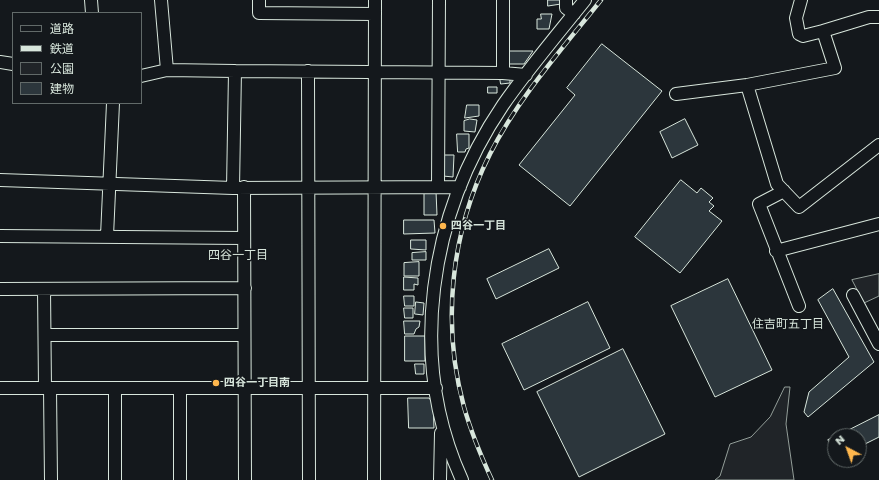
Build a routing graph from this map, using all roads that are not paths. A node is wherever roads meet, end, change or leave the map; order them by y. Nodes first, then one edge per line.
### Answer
1 (91, 0) edge
2 (161, 0) edge
3 (259, 0) edge
4 (375, 0) edge
5 (439, 0) edge
6 (503, 0) edge
7 (566, 0) edge
8 (584, 0) edge
9 (801, 0) edge
10 (92, 12) edge
11 (375, 14) junction
12 (574, 14) junction
13 (879, 17) edge
14 (823, 30) junction
15 (0, 62) edge
16 (12, 64) edge
17 (167, 70) junction
18 (235, 71) junction
19 (308, 71) junction
20 (374, 72) junction
21 (438, 72) junction
22 (503, 73) junction
23 (526, 75) junction
24 (142, 76) edge
25 (747, 85) junction
26 (676, 94) dead end
27 (113, 104) edge
28 (879, 145) edge
29 (0, 180) edge
30 (109, 183) junction
31 (239, 187) junction
32 (310, 187) junction
33 (438, 187) junction
34 (460, 187) junction
35 (374, 188) junction
36 (784, 192) junction
37 (879, 224) edge
38 (0, 236) edge
39 (107, 236) junction
40 (244, 238) junction
41 (776, 251) junction
42 (245, 288) junction
43 (0, 289) edge
44 (44, 289) junction
45 (853, 295) dead end
46 (799, 306) dead end
47 (45, 335) junction
48 (244, 335) junction
49 (879, 344) edge
50 (0, 388) edge
51 (48, 388) junction
52 (115, 388) junction
53 (180, 388) junction
54 (245, 388) junction
55 (309, 388) junction
56 (374, 388) junction
57 (436, 388) junction
58 (441, 422) junction
59 (51, 480) edge
60 (115, 480) edge
61 (180, 480) edge
62 (245, 480) edge
63 (310, 480) edge
64 (374, 480) edge
65 (440, 480) edge
66 (462, 480) edge

1 - 10 street
2 - 17 street
3 - 11 street
4 - 11 street
5 - 21 street
6 - 22 street
7 - 12 street
8 - 12 street
9 - 14 street
11 - 20 street
12 - 23 street
13 - 14 street
14 - 25 street
15 - 16 street
17 - 18 street
17 - 24 street
18 - 19 street
18 - 31 street
19 - 20 street
19 - 32 street
20 - 21 street
20 - 35 street
21 - 22 street
21 - 33 street
22 - 23 street
23 - 34 street
25 - 26 street
25 - 36 street
27 - 30 street
28 - 36 street
29 - 30 street
30 - 31 street
30 - 39 street
31 - 32 street
31 - 40 street
32 - 35 street
32 - 55 street
33 - 34 street
33 - 35 street
34 - 57 street
35 - 56 street
36 - 41 street
37 - 41 street
38 - 39 street
39 - 40 street
40 - 42 street
41 - 46 street
42 - 44 street
42 - 48 street
43 - 44 street
44 - 47 street
45 - 49 street
47 - 48 street
47 - 51 street
48 - 54 street
50 - 51 street
51 - 52 street
51 - 59 street
52 - 53 street
52 - 60 street
53 - 54 street
53 - 61 street
54 - 55 street
54 - 62 street
55 - 56 street
55 - 63 street
56 - 57 street
56 - 64 street
57 - 58 street
58 - 65 street
58 - 66 street

